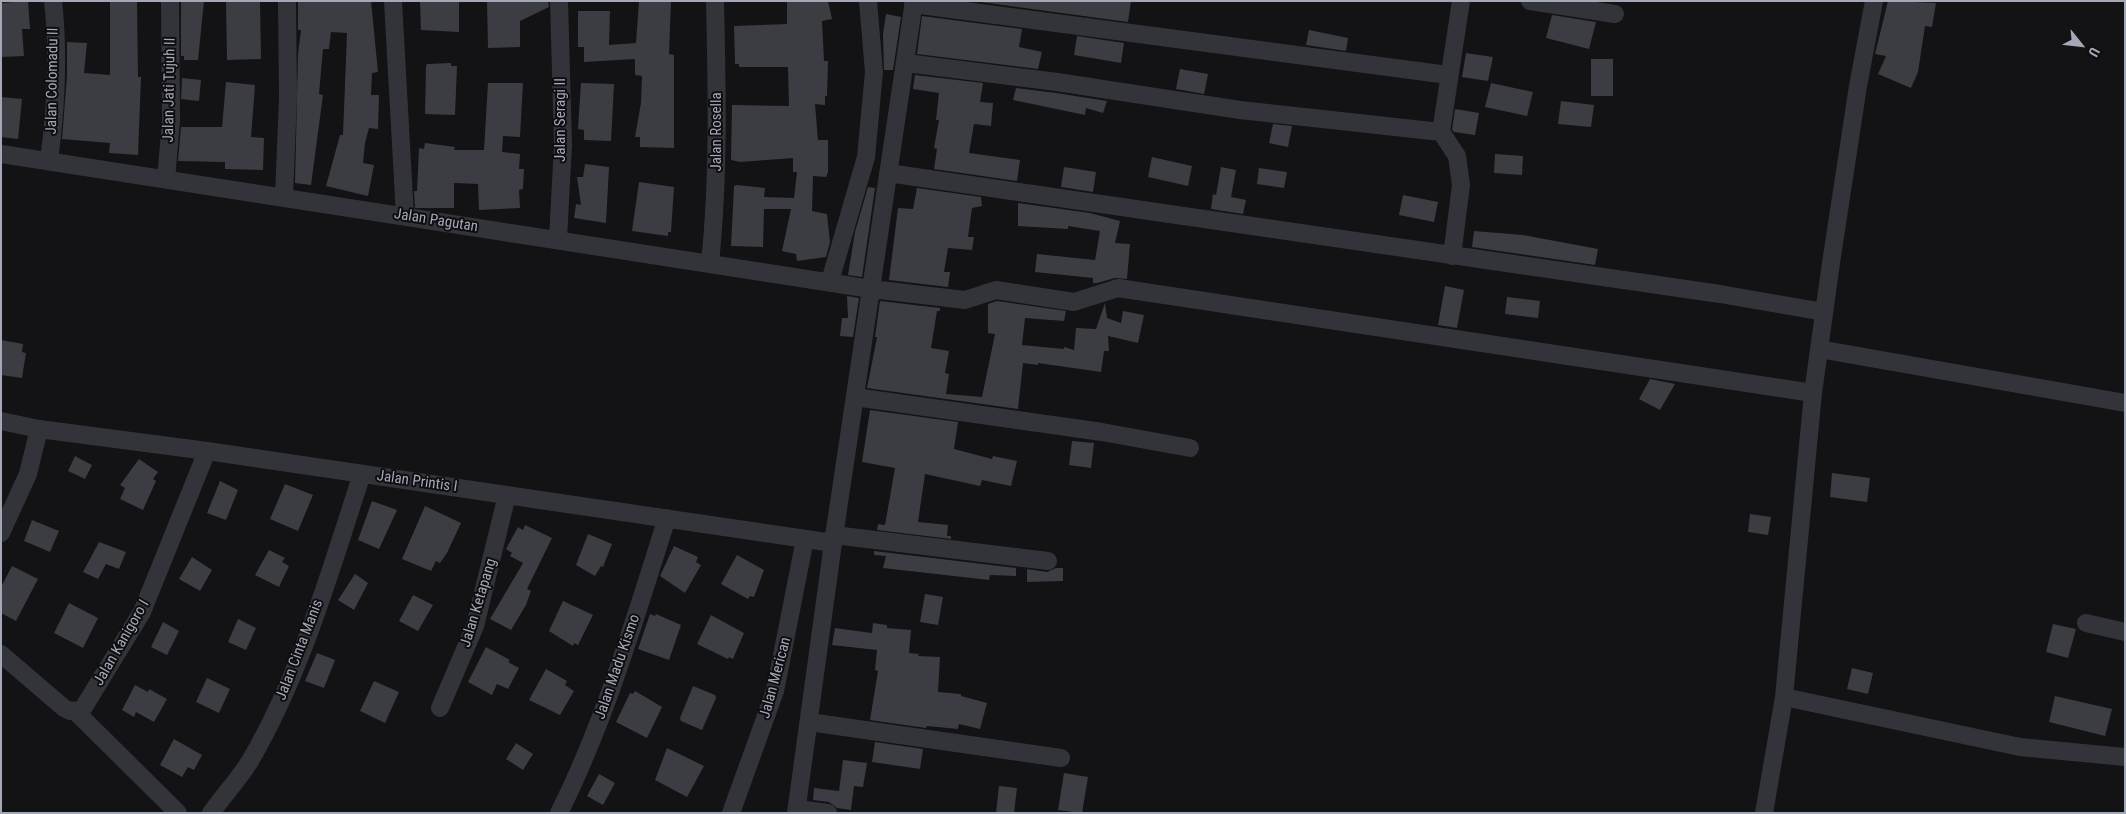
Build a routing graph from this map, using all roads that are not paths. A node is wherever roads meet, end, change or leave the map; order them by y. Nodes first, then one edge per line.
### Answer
1 (53, 1) edge
2 (170, 1) edge
3 (287, 1) edge
4 (393, 1) edge
5 (559, 1) edge
6 (715, 1) edge
7 (868, 1) edge
8 (1461, 1) edge
9 (1530, 1) edge
10 (1874, 1) edge
11 (913, 3) edge
12 (1615, 14) dead end
13 (906, 63) junction
14 (1448, 75) junction
15 (1440, 132) junction
16 (1, 154) edge
17 (49, 161) junction
18 (888, 173) junction
19 (166, 179) junction
20 (284, 197) junction
21 (405, 216) junction
22 (558, 239) junction
23 (1452, 256) junction
24 (710, 263) junction
25 (830, 281) junction
26 (871, 289) junction
27 (1824, 312) junction
28 (1819, 349) junction
29 (1813, 393) junction
30 (855, 397) junction
31 (2125, 403) edge
32 (1, 421) edge
33 (39, 429) junction
34 (1190, 448) dead end
35 (207, 451) junction
36 (362, 474) junction
37 (507, 495) junction
38 (667, 518) junction
39 (1, 533) edge
40 (806, 539) junction
41 (834, 539) junction
42 (1048, 561) dead end
43 (2086, 623) dead end
44 (2125, 632) edge
45 (1, 654) edge
46 (1784, 697) junction
47 (440, 708) dead end
48 (76, 711) junction
49 (809, 722) junction
50 (2125, 757) edge
51 (1061, 758) dead end
52 (797, 811) edge
53 (178, 813) edge
54 (211, 813) edge
55 (559, 813) edge
56 (731, 813) edge
57 (828, 813) edge
58 (1764, 813) edge

1 - 17 street, Jalan Colomadu II
2 - 19 street, Jalan Jati Tujuh II
3 - 20 street
4 - 21 street
5 - 22 street, Jalan Seragi II
6 - 24 street, Jalan Rosella
7 - 25 street
8 - 14 street
9 - 12 street
10 - 27 street
11 - 13 street
11 - 14 street
13 - 15 street
13 - 18 street
14 - 15 street
15 - 23 street
16 - 17 street, Jalan Pagutan
17 - 19 street, Jalan Pagutan
18 - 23 street
18 - 26 street
19 - 20 street, Jalan Pagutan
20 - 21 street, Jalan Pagutan
21 - 22 street, Jalan Pagutan
22 - 24 street, Jalan Pagutan
23 - 27 street
24 - 25 street, Jalan Pagutan
25 - 26 street, Jalan Pagutan
26 - 29 street, Jalan Pagutan
26 - 30 street
27 - 28 street
28 - 29 street
28 - 31 street
29 - 46 street
30 - 34 street
30 - 41 street
32 - 33 street, Jalan Printis I
33 - 35 street, Jalan Printis I
33 - 39 street
35 - 36 street, Jalan Printis I
35 - 48 street, Jalan Kanigoro I
36 - 37 street, Jalan Printis I
36 - 54 street, Jalan Cinta Manis
37 - 38 street, Jalan Printis I
37 - 47 street, Jalan Ketapang
38 - 40 street, Jalan Printis I
38 - 55 street, Jalan Madu Kismo
40 - 41 street, Jalan Printis I
40 - 56 street, Jalan Merican
41 - 42 street, Jalan Printis I
41 - 49 street
43 - 44 street
45 - 48 street
46 - 50 street
46 - 58 street
48 - 53 street
49 - 51 street
49 - 52 street
52 - 57 street

